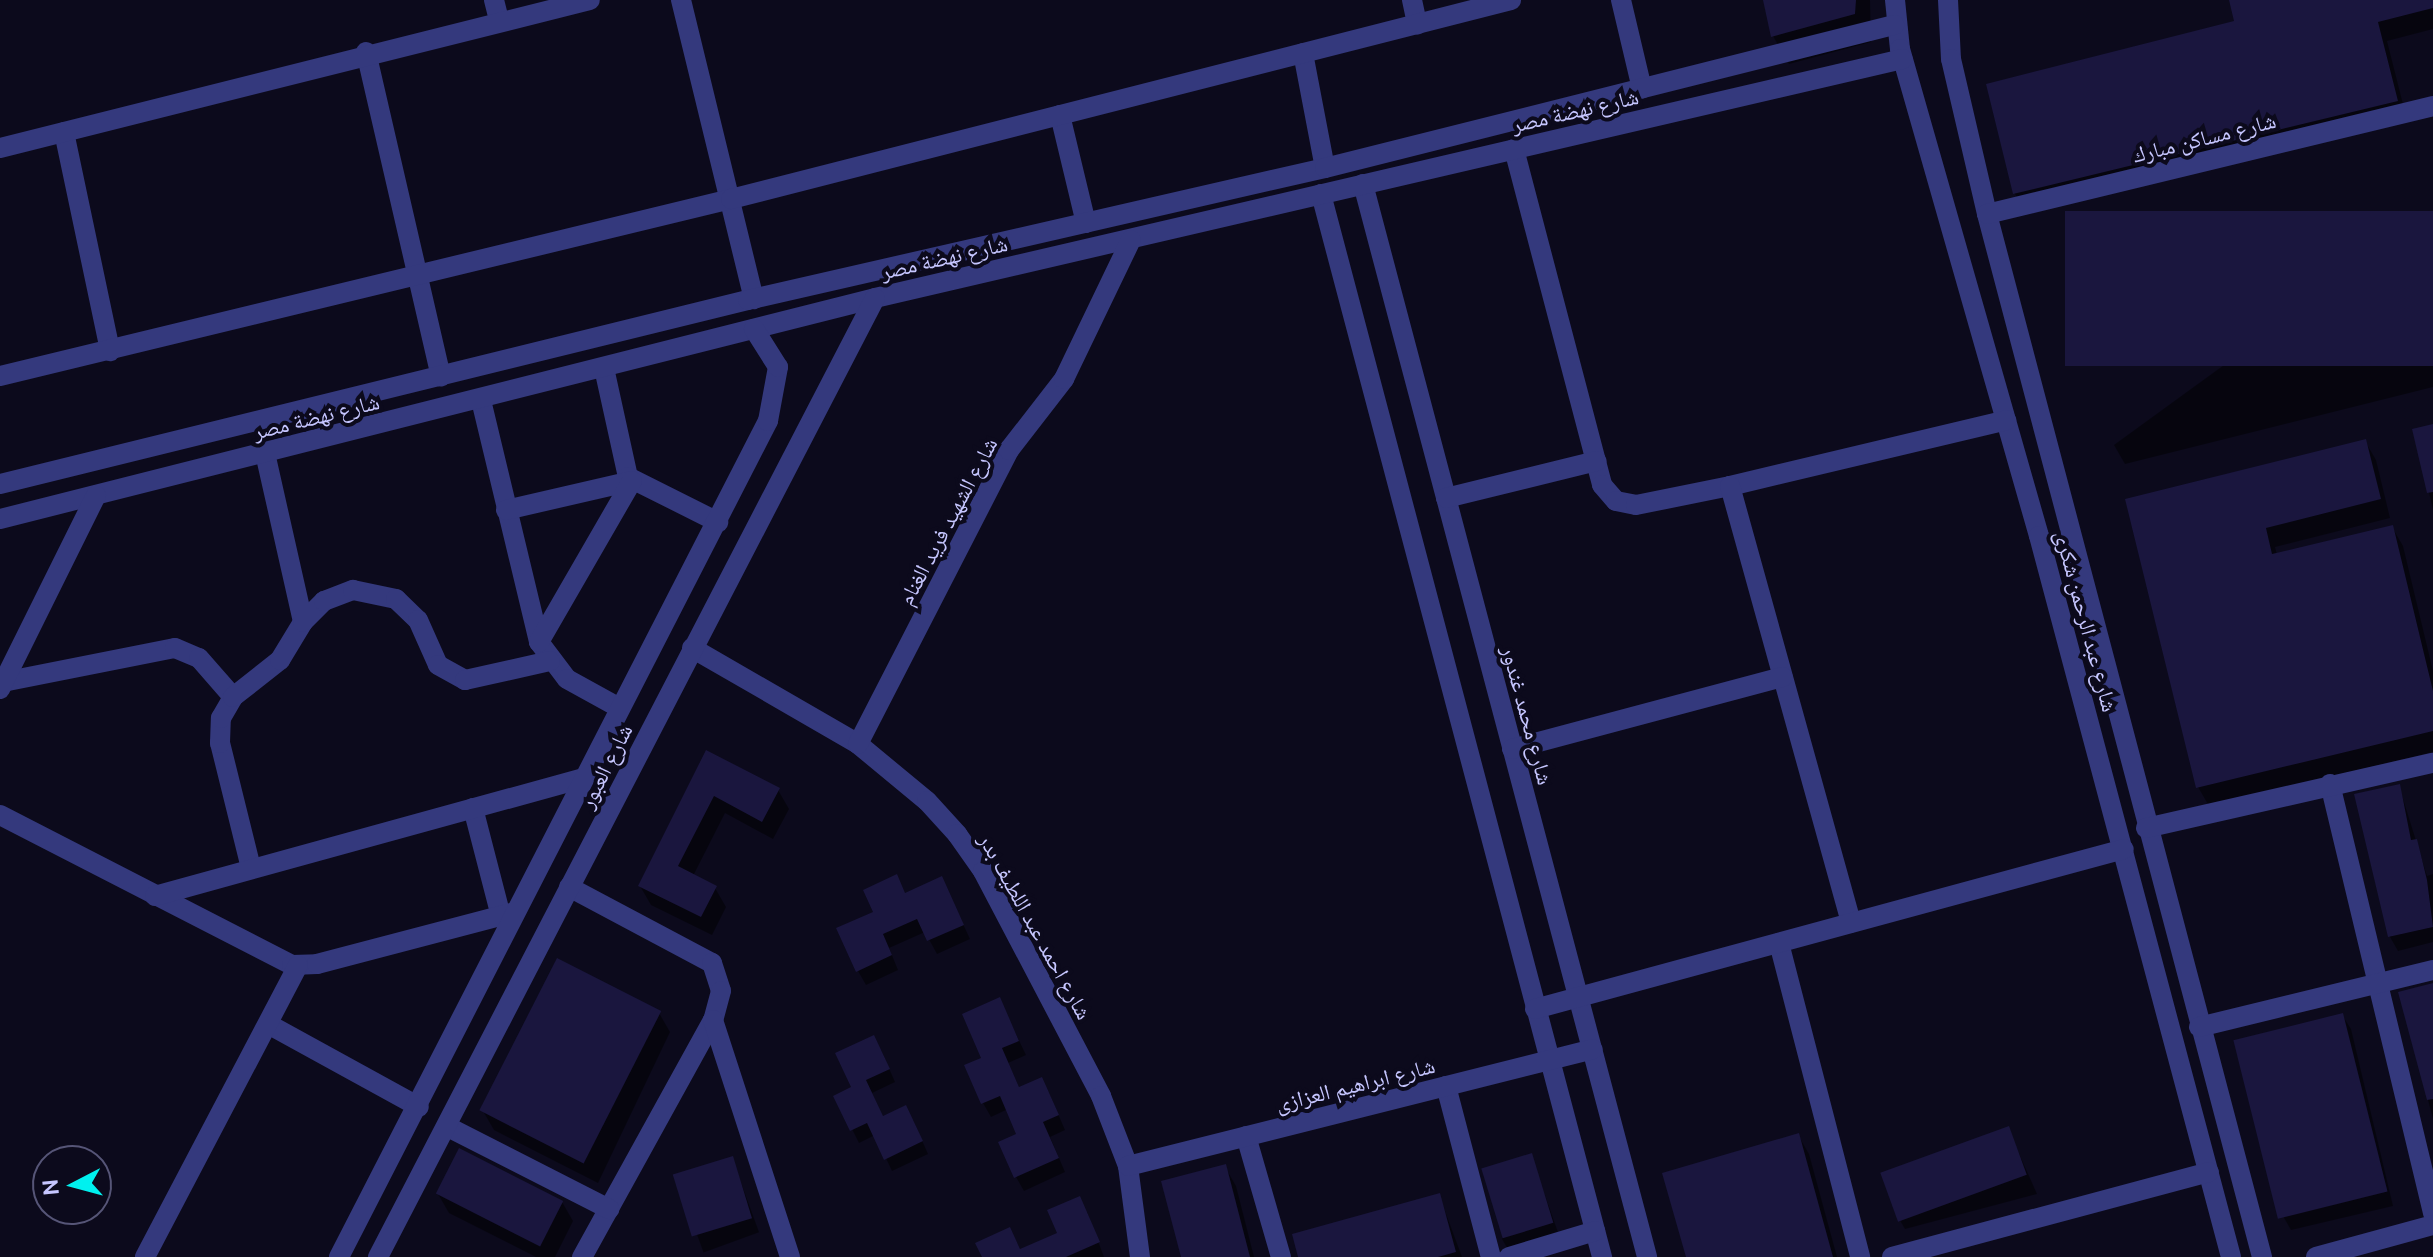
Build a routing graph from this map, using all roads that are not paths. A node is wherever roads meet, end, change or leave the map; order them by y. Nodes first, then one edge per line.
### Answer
1 (590, 0) edge
2 (681, 0) edge
3 (1412, 0) edge
4 (1511, 0) edge
5 (1621, 0) edge
6 (1895, 0) edge
7 (1948, 0) edge
8 (496, 10) edge
9 (1417, 24) junction
10 (1894, 25) junction
11 (366, 52) junction
12 (1303, 53) junction
13 (1903, 59) junction
14 (1756, 60) junction
15 (1642, 89) junction
16 (1764, 91) junction
17 (2433, 106) edge
18 (1060, 115) junction
19 (64, 132) junction
20 (0, 148) edge
21 (1514, 149) junction
22 (1325, 168) junction
23 (1363, 184) junction
24 (1321, 194) junction
25 (731, 199) junction
26 (1987, 214) junction
27 (1086, 223) junction
28 (1131, 240) junction
29 (419, 275) junction
30 (875, 298) junction
31 (754, 299) junction
32 (754, 329) junction
33 (110, 351) junction
34 (604, 368) junction
35 (0, 376) edge
36 (441, 376) junction
37 (481, 400) junction
38 (2006, 420) junction
39 (265, 453) junction
40 (1597, 461) junction
41 (2055, 473) junction
42 (632, 481) junction
43 (2024, 481) junction
44 (0, 484) edge
45 (1730, 486) junction
46 (96, 496) junction
47 (1446, 498) junction
48 (506, 510) junction
49 (0, 519) edge
50 (718, 522) junction
51 (2068, 524) junction
52 (2039, 536) junction
53 (685, 584) junction
54 (717, 599) junction
55 (303, 622) junction
56 (539, 642) junction
57 (692, 648) junction
58 (550, 661) junction
59 (1783, 677) junction
60 (2, 686) edge
61 (233, 697) junction
62 (618, 707) junction
63 (858, 744) junction
64 (1512, 749) junction
65 (2433, 763) edge
66 (583, 778) junction
67 (2330, 784) junction
68 (473, 808) junction
69 (0, 815) edge
70 (2146, 828) junction
71 (2124, 849) junction
72 (251, 868) junction
73 (569, 887) junction
74 (155, 896) junction
75 (506, 915) junction
76 (1851, 923) junction
77 (1779, 943) junction
78 (298, 966) junction
79 (2433, 970) edge
80 (2377, 984) junction
81 (1579, 997) junction
82 (1535, 1009) junction
83 (713, 1020) junction
84 (268, 1024) junction
85 (2199, 1027) junction
86 (1593, 1049) junction
87 (1549, 1060) junction
88 (1446, 1086) junction
89 (419, 1107) junction
90 (448, 1127) junction
91 (1246, 1136) junction
92 (1128, 1166) junction
93 (2209, 1172) junction
94 (609, 1209) junction
95 (2433, 1214) edge
96 (1138, 1225) junction
97 (2433, 1225) edge
98 (1595, 1231) junction
99 (1950, 1250) edge
100 (145, 1257) edge
101 (339, 1257) edge
102 (378, 1257) edge
103 (582, 1257) edge
104 (790, 1257) edge
105 (1124, 1257) edge
106 (1140, 1257) edge
107 (1281, 1257) edge
108 (1491, 1257) edge
109 (1509, 1257) edge
110 (1602, 1257) edge
111 (1647, 1257) edge
112 (1860, 1257) edge
113 (1892, 1257) edge
114 (2231, 1257) edge
115 (2262, 1257) edge
116 (2316, 1257) edge

1 - 8 street
2 - 25 street
3 - 9 street
4 - 9 street
5 - 15 street
6 - 10 street, شارع عبد الرحمن شكرى
7 - 26 street, شارع عبد الرحمن شكرى
8 - 11 street
9 - 12 street
10 - 13 street, شارع عبد الرحمن شكرى
10 - 14 street, شارع نهضة مصر
11 - 19 street
11 - 29 street
12 - 18 street
12 - 22 street
13 - 16 street, شارع نهضة مصر
13 - 38 street, شارع عبد الرحمن شكرى
14 - 15 street, شارع نهضة مصر
14 - 16 street
15 - 22 street, شارع نهضة مصر
16 - 21 street, شارع نهضة مصر
17 - 26 street, شارع مساكن مبارك
18 - 25 street
18 - 27 street
19 - 20 street
19 - 33 street
21 - 23 street, شارع نهضة مصر
21 - 40 street
22 - 27 street, شارع نهضة مصر
23 - 24 street, شارع نهضة مصر
23 - 47 street, شارع محمد غندور
24 - 28 street, شارع نهضة مصر
24 - 82 street
25 - 29 street
25 - 31 street
26 - 41 street, شارع عبد الرحمن شكرى
27 - 31 street, شارع نهضة مصر
28 - 30 street, شارع نهضة مصر
28 - 63 street, شارع الشهيد فريد الغنام
29 - 33 street
29 - 36 street
30 - 32 street, شارع نهضة مصر
30 - 54 street, شارع العبور
31 - 36 street, شارع نهضة مصر
32 - 34 street, شارع نهضة مصر
32 - 50 street, شارع العبور
33 - 35 street
34 - 37 street, شارع نهضة مصر
34 - 42 street
36 - 44 street, شارع نهضة مصر
37 - 39 street, شارع نهضة مصر
37 - 48 street
38 - 43 street, شارع عبد الرحمن شكرى
38 - 45 street
39 - 46 street, شارع نهضة مصر
39 - 55 street
40 - 45 street
40 - 47 street
41 - 43 street
41 - 51 street, شارع عبد الرحمن شكرى
42 - 48 street
42 - 50 street
42 - 56 street
43 - 52 street, شارع عبد الرحمن شكرى
45 - 59 street
46 - 49 street, شارع نهضة مصر
46 - 60 street
47 - 64 street, شارع محمد غندور
48 - 56 street
50 - 53 street, شارع العبور
51 - 52 street
51 - 70 street, شارع عبد الرحمن شكرى
52 - 71 street, شارع عبد الرحمن شكرى
53 - 54 street
53 - 62 street, شارع العبور
54 - 57 street, شارع العبور
55 - 58 street
55 - 61 street
56 - 58 street
57 - 63 street, شارع احمد عبد اللطيف بدر
57 - 73 street, شارع العبور
58 - 62 street
59 - 64 street
59 - 76 street
60 - 61 street
61 - 72 street
62 - 66 street, شارع العبور
63 - 92 street, شارع احمد عبد اللطيف بدر
64 - 81 street, شارع محمد غندور
65 - 67 street
66 - 68 street
66 - 75 street, شارع العبور
67 - 70 street
67 - 80 street
68 - 72 street
68 - 75 street
69 - 74 street
70 - 85 street, شارع عبد الرحمن شكرى
71 - 76 street
71 - 93 street, شارع عبد الرحمن شكرى
72 - 74 street
73 - 83 street
73 - 90 street, شارع العبور
74 - 78 street
75 - 78 street
75 - 89 street, شارع العبور
76 - 77 street
77 - 81 street
77 - 112 street
78 - 84 street
79 - 80 street
80 - 85 street
80 - 95 street
81 - 82 street
81 - 86 street, شارع محمد غندور
82 - 87 street
83 - 94 street
83 - 104 street
84 - 89 street
84 - 100 street
85 - 115 street, شارع عبد الرحمن شكرى
86 - 87 street, شارع ابراهيم العزازى
86 - 111 street, شارع محمد غندور
87 - 88 street, شارع ابراهيم العزازى
87 - 98 street
88 - 91 street, شارع ابراهيم العزازى
88 - 108 street
89 - 101 street, شارع العبور
90 - 94 street
90 - 102 street, شارع العبور
91 - 92 street, شارع ابراهيم العزازى
91 - 107 street
92 - 96 street, شارع احمد عبد اللطيف بدر
93 - 99 street
93 - 114 street, شارع عبد الرحمن شكرى
94 - 103 street
96 - 105 street
96 - 106 street, شارع احمد عبد اللطيف بدر
97 - 116 street
98 - 109 street
98 - 110 street
99 - 113 street

